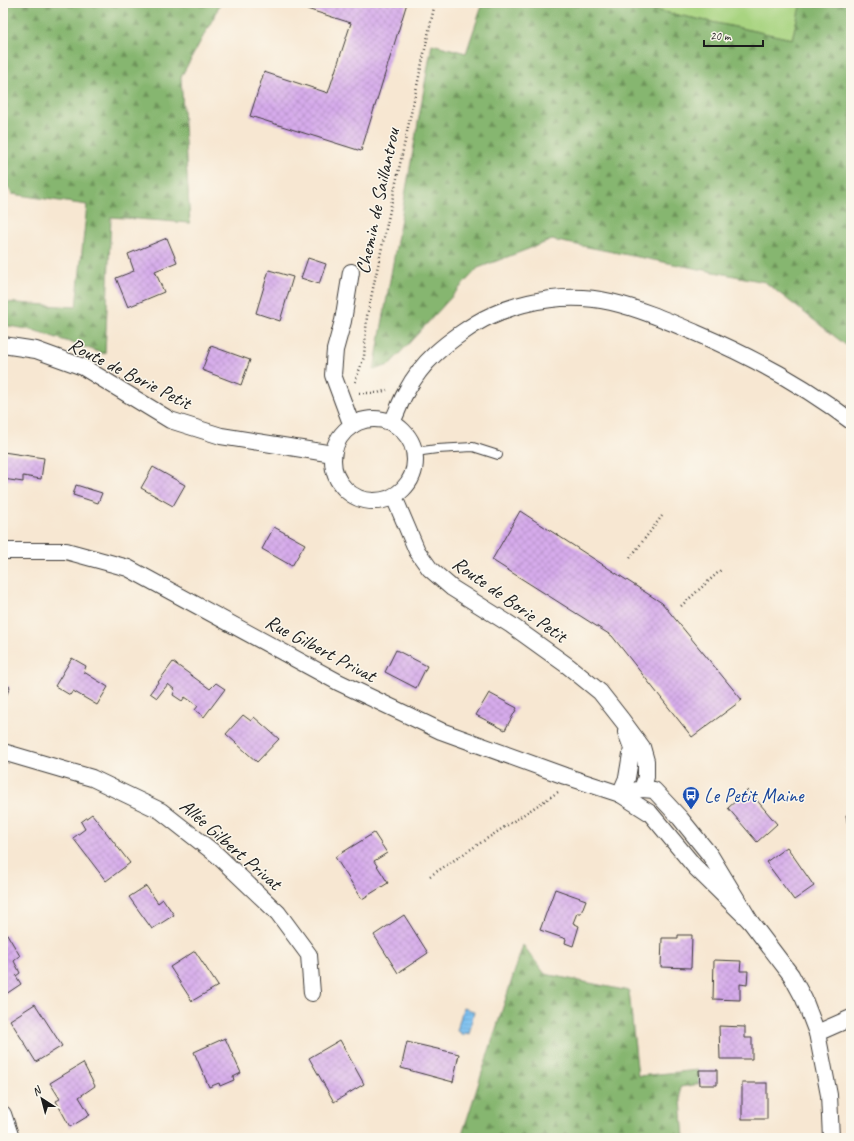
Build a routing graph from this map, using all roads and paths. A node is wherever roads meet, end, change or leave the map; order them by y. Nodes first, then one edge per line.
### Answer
1 (435, 3) edge
2 (351, 272) dead end
3 (3, 344) edge
4 (391, 388) dead end
5 (342, 400) junction
6 (851, 421) edge
7 (392, 422) junction
8 (353, 425) junction
9 (416, 452) junction
10 (333, 454) junction
11 (498, 455) dead end
12 (394, 497) junction
13 (662, 516) dead end
14 (3, 551) edge
15 (630, 558) dead end
16 (722, 569) dead end
17 (681, 606) dead end
18 (622, 720) junction
19 (3, 752) edge
20 (565, 776) junction
21 (642, 789) junction
22 (620, 794) junction
23 (430, 876) dead end
24 (750, 921) junction
25 (312, 993) dead end
26 (851, 1018) edge
27 (816, 1033) junction
28 (3, 1114) edge
29 (11, 1138) edge
30 (831, 1138) edge

1 - 5 path, Chemin de Saillantrou
2 - 5 street
3 - 10 street, Route de Borie Petit
4 - 5 path
5 - 8 street
6 - 7 street
7 - 8 street
7 - 9 street
8 - 10 street
9 - 11 lane
9 - 12 street
10 - 12 street
12 - 18 street, Route de Borie Petit
13 - 15 path
14 - 20 street, Rue Gilbert Privat
16 - 17 path
18 - 21 street, Route de Borie Petit
18 - 22 street, Route de Borie Petit
19 - 25 street, Allée Gilbert Privat
20 - 22 street, Rue Gilbert Privat
20 - 23 path
21 - 22 street
21 - 24 street
22 - 24 street, Rue Gilbert Privat
24 - 27 street
26 - 27 street
27 - 30 street
28 - 29 street

